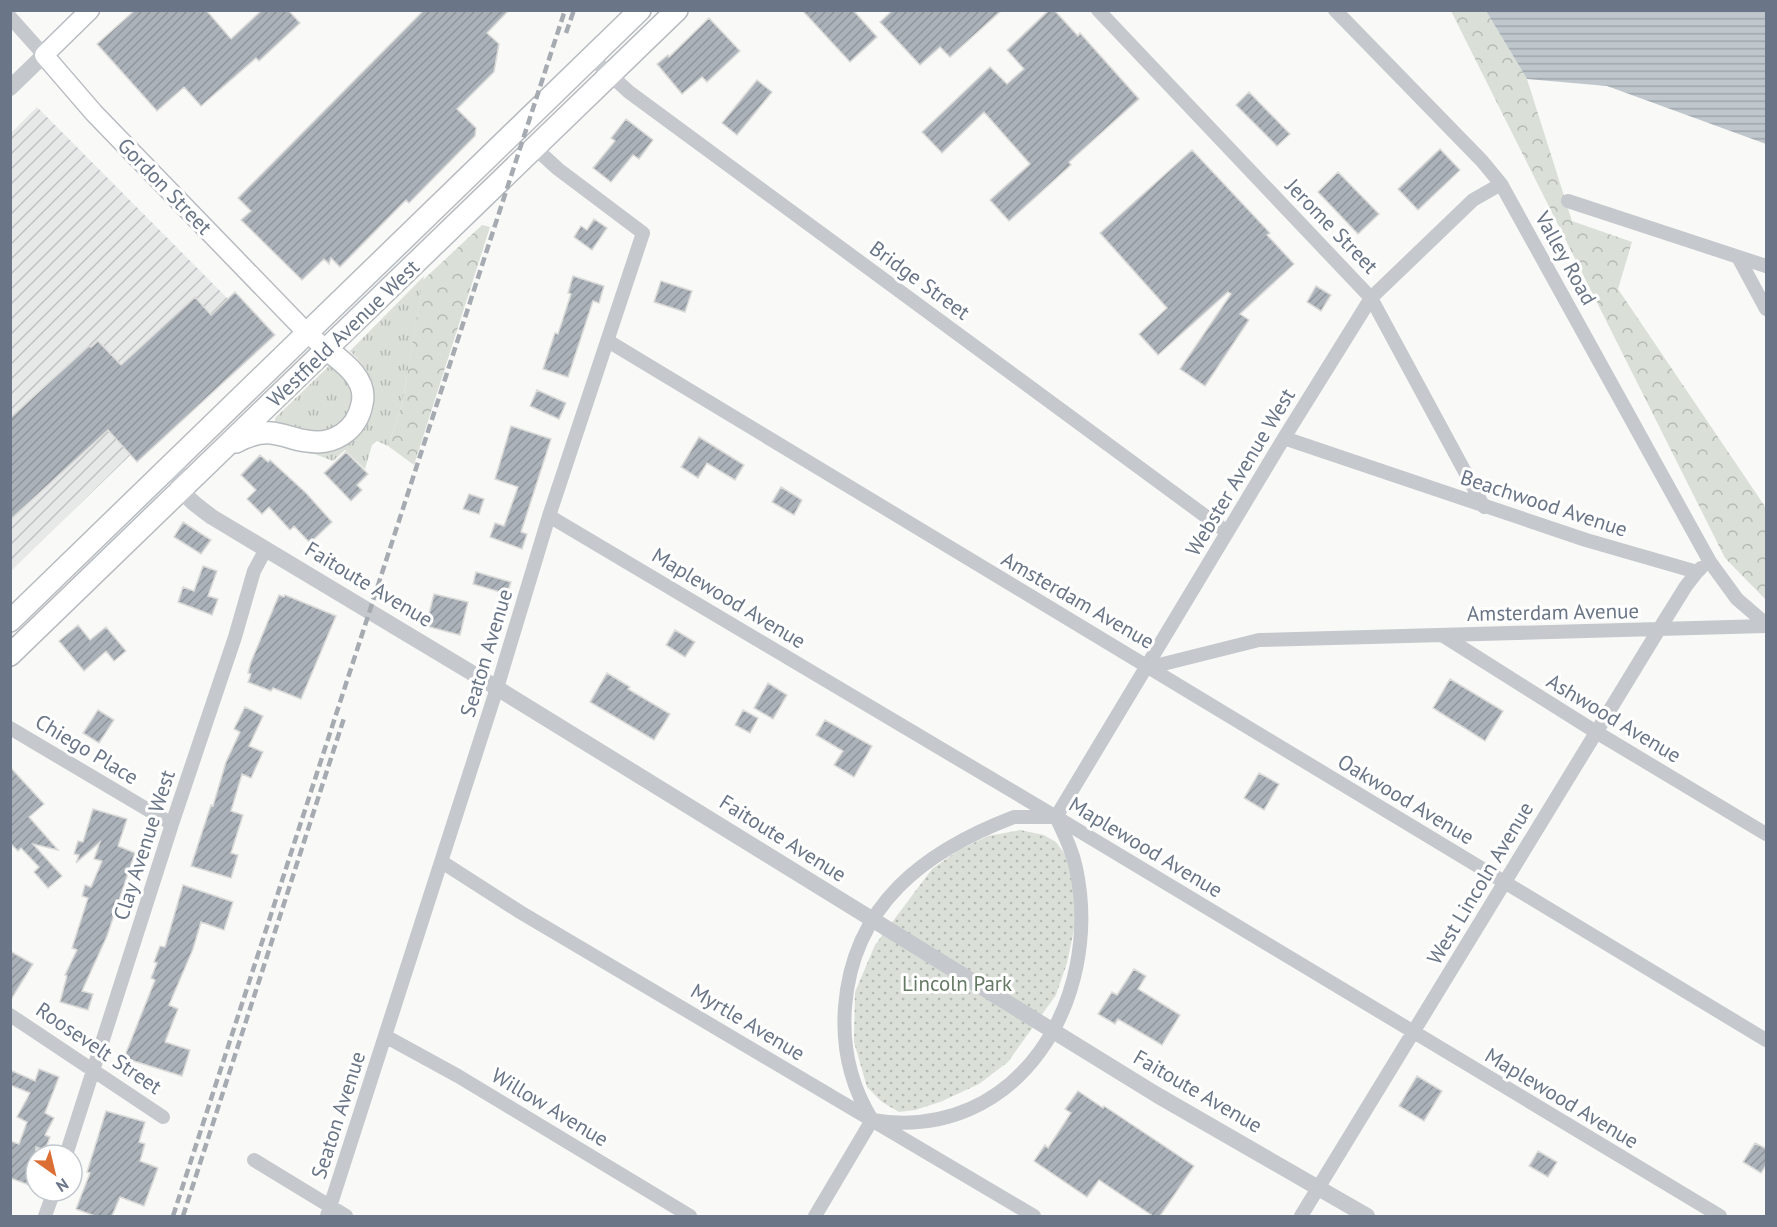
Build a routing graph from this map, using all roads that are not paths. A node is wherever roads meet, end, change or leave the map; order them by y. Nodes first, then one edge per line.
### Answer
1 (90, 10) edge
2 (640, 10) edge
3 (677, 10) edge
4 (1098, 10) edge
5 (1335, 10) edge
6 (10, 17) edge
7 (44, 55) junction
8 (592, 58) junction
9 (610, 75) junction
10 (10, 88) edge
11 (535, 148) junction
12 (1501, 183) junction
13 (1568, 201) dead end
14 (1738, 257) junction
15 (1767, 266) edge
16 (1371, 298) junction
17 (1767, 309) edge
18 (307, 333) junction
19 (608, 341) junction
20 (326, 349) junction
21 (1284, 438) junction
22 (226, 447) junction
23 (179, 458) junction
24 (181, 491) junction
25 (1484, 507) junction
26 (549, 516) junction
27 (1227, 532) junction
28 (266, 549) junction
29 (1710, 562) junction
30 (1697, 572) junction
31 (10, 621) edge
32 (1767, 625) edge
33 (1658, 630) junction
34 (1442, 635) junction
35 (10, 655) edge
36 (1147, 668) junction
37 (498, 688) junction
38 (10, 728) edge
39 (1596, 732) junction
40 (1056, 817) junction
41 (172, 824) junction
42 (1767, 834) edge
43 (442, 862) junction
44 (1504, 883) junction
45 (872, 919) junction
46 (10, 1015) edge
47 (1053, 1031) junction
48 (1413, 1033) junction
49 (386, 1036) junction
50 (1767, 1040) edge
51 (94, 1071) junction
52 (164, 1117) dead end
53 (872, 1120) junction
54 (70, 1143) edge
55 (254, 1160) dead end
56 (1319, 1188) junction
57 (328, 1212) edge
58 (346, 1216) edge
59 (690, 1216) edge
60 (815, 1216) edge
61 (1034, 1216) edge
62 (1301, 1216) edge
63 (1367, 1216) edge
64 (1720, 1216) edge

1 - 7 main road
2 - 8 main road, Westfield Avenue West
3 - 9 main road, Westfield Avenue West
4 - 16 street, Jerome Street
5 - 12 street, Valley Road
6 - 7 street, Gordon Street
7 - 10 street
7 - 18 main road, Gordon Street
8 - 9 street, Bridge Street
8 - 18 main road, Westfield Avenue West
9 - 11 main road, Westfield Avenue West
9 - 27 street, Bridge Street
11 - 19 street, Seaton Avenue
11 - 20 main road, Westfield Avenue West
12 - 16 street, Webster Avenue West
12 - 29 street, Valley Road
13 - 14 street
14 - 15 street
14 - 17 street
16 - 21 street, Webster Avenue West
16 - 25 street, Jerome Street
18 - 20 main road, Gordon Street
18 - 23 main road, Westfield Avenue West
19 - 26 street, Seaton Avenue
19 - 36 street, Amsterdam Avenue
20 - 22 main road, Westfield Avenue West
20 - 22 main road
21 - 25 street, Beachwood Avenue
21 - 27 street, Webster Avenue West
22 - 24 main road, Westfield Avenue West
23 - 24 street
23 - 31 main road, Westfield Avenue West
24 - 28 street, Faitoute Avenue
24 - 35 main road, Westfield Avenue West
25 - 30 street, Beachwood Avenue
26 - 37 street, Seaton Avenue
26 - 40 street, Maplewood Avenue
27 - 36 street, Webster Avenue West
28 - 37 street, Faitoute Avenue
28 - 41 street, Clay Avenue West
29 - 30 street
29 - 32 street
30 - 33 street, West Lincoln Avenue
32 - 33 street, Amsterdam Avenue
33 - 34 street, Amsterdam Avenue
33 - 39 street, West Lincoln Avenue
34 - 36 street, Amsterdam Avenue
34 - 39 street, Ashwood Avenue
36 - 40 street, Webster Avenue West
36 - 44 street, Oakwood Avenue
37 - 43 street, Seaton Avenue
37 - 45 street, Faitoute Avenue
38 - 41 street, Chiego Place
39 - 42 street, Ashwood Avenue
39 - 44 street, West Lincoln Avenue
40 - 45 street
40 - 47 street
40 - 48 street, Maplewood Avenue
41 - 51 street, Clay Avenue West
43 - 49 street, Seaton Avenue
43 - 53 street, Myrtle Avenue
44 - 48 street, West Lincoln Avenue
44 - 50 street, Oakwood Avenue
45 - 47 street, Faitoute Avenue
45 - 53 street
46 - 51 street, Roosevelt Street
47 - 53 street
47 - 56 street, Faitoute Avenue
48 - 56 street, West Lincoln Avenue
48 - 64 street, Maplewood Avenue
49 - 57 street, Seaton Avenue
49 - 59 street, Willow Avenue
51 - 52 street, Roosevelt Street
51 - 54 street, Clay Avenue West
53 - 60 street
53 - 61 street, Myrtle Avenue
55 - 57 street
56 - 62 street, West Lincoln Avenue
56 - 63 street, Faitoute Avenue
57 - 58 street

